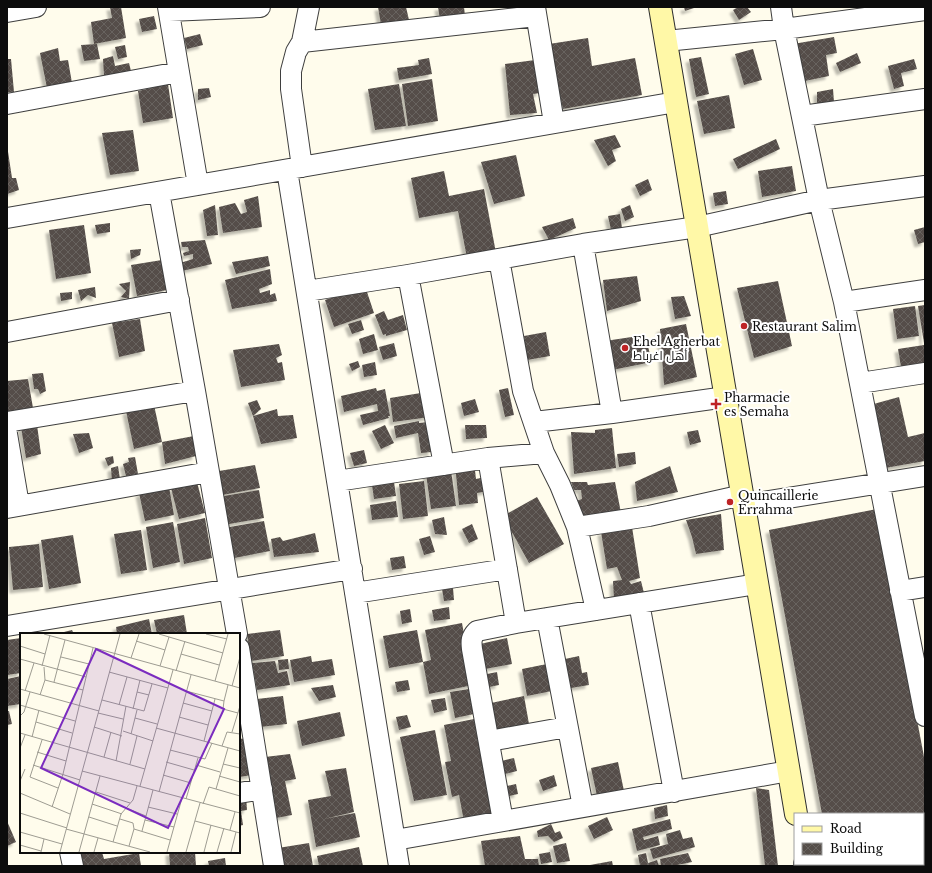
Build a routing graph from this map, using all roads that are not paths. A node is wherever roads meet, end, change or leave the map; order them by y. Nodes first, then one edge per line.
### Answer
1 (36, 7) edge
2 (260, 7) edge
3 (310, 7) edge
4 (660, 7) edge
5 (781, 7) edge
6 (168, 9) edge
7 (925, 10) edge
8 (536, 11) edge
9 (7, 12) edge
10 (784, 29) junction
11 (666, 41) junction
12 (302, 42) junction
13 (179, 72) junction
14 (925, 99) edge
15 (676, 102) junction
16 (7, 104) edge
17 (802, 116) junction
18 (554, 123) junction
19 (295, 168) junction
20 (198, 185) junction
21 (925, 186) edge
22 (159, 192) junction
23 (818, 200) junction
24 (7, 218) edge
25 (697, 227) junction
26 (583, 244) junction
27 (499, 259) junction
28 (408, 275) junction
29 (925, 290) edge
30 (307, 291) junction
31 (179, 300) junction
32 (844, 302) junction
33 (7, 332) edge
34 (925, 372) edge
35 (860, 383) junction
36 (195, 391) junction
37 (726, 396) junction
38 (612, 413) junction
39 (7, 422) edge
40 (534, 422) junction
41 (7, 434) edge
42 (544, 453) junction
43 (9, 458) edge
44 (488, 458) junction
45 (444, 465) junction
46 (209, 472) junction
47 (925, 476) edge
48 (337, 481) junction
49 (879, 484) junction
50 (744, 500) junction
51 (13, 506) edge
52 (577, 527) junction
53 (506, 568) junction
54 (352, 569) junction
55 (757, 584) junction
56 (925, 587) edge
57 (230, 590) junction
58 (900, 591) junction
59 (355, 593) junction
60 (639, 603) junction
61 (596, 610) junction
62 (547, 618) junction
63 (516, 623) junction
64 (7, 626) edge
65 (32, 628) edge
66 (237, 633) edge
67 (240, 660) edge
68 (921, 673) edge
69 (243, 698) edge
70 (925, 716) edge
71 (567, 727) junction
72 (489, 741) junction
73 (789, 772) junction
74 (262, 789) junction
75 (674, 792) junction
76 (240, 793) edge
77 (583, 807) junction
78 (796, 813) edge
79 (503, 821) junction
80 (395, 840) junction
81 (70, 853) edge
82 (72, 866) edge
83 (274, 866) edge
84 (399, 866) edge

1 - 9 street
2 - 6 street
3 - 12 street
4 - 11 street
5 - 10 street
6 - 13 street
7 - 10 street
8 - 12 street
8 - 18 street
10 - 11 street
10 - 17 street
11 - 15 street
12 - 19 street
13 - 16 street
13 - 20 street
14 - 17 street
15 - 18 street
15 - 25 street
17 - 23 street
18 - 19 street
19 - 20 street
19 - 30 street
20 - 22 street
21 - 23 street
22 - 24 street
22 - 31 street
23 - 25 street
23 - 32 street
25 - 26 street
25 - 37 street
26 - 27 street
26 - 38 street
27 - 28 street
27 - 40 street
28 - 30 street
28 - 45 street
29 - 32 street
30 - 48 street
31 - 33 street
31 - 36 street
32 - 35 street
34 - 35 street
35 - 49 street
36 - 39 street
36 - 46 street
37 - 38 street
37 - 50 street
38 - 40 street
40 - 42 street
41 - 43 street
42 - 44 street
42 - 52 street
43 - 51 street
44 - 45 street
44 - 53 street
45 - 48 street
46 - 51 street
46 - 57 street
47 - 49 street
48 - 54 street
49 - 50 street
49 - 58 street
50 - 52 street
50 - 55 street
52 - 61 street
53 - 59 street
53 - 63 street
54 - 57 street
54 - 59 street
55 - 60 street
55 - 73 street
56 - 58 street
57 - 65 street
57 - 66 street
58 - 68 street
59 - 80 street
60 - 61 street
60 - 75 street
61 - 62 street
62 - 63 street
62 - 71 street
63 - 72 street
64 - 65 street
67 - 69 street
68 - 70 street
69 - 74 street
71 - 72 street
71 - 77 street
72 - 79 street
73 - 75 street
73 - 78 street
74 - 76 street
74 - 83 street
75 - 77 street
77 - 79 street
79 - 80 street
80 - 84 street
81 - 82 street

